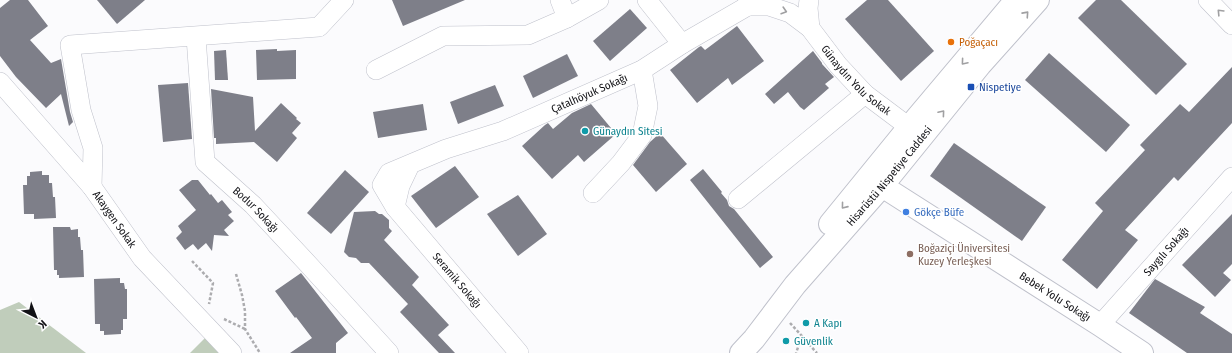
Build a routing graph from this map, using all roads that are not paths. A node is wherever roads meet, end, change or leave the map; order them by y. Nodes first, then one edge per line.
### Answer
1 (344, 0) edge
2 (560, 0) edge
3 (599, 0) edge
4 (646, 0) edge
5 (809, 0) edge
6 (1016, 0) edge
7 (1038, 0) edge
8 (1208, 0) edge
9 (752, 3) edge
10 (567, 18) junction
11 (1232, 25) edge
12 (810, 28) junction
13 (196, 37) junction
14 (682, 44) junction
15 (376, 70) dead end
16 (642, 70) junction
17 (0, 82) edge
18 (865, 94) junction
19 (909, 127) junction
20 (410, 165) joint
21 (1232, 177) edge
22 (875, 181) junction
23 (92, 187) junction
24 (593, 193) dead end
25 (738, 199) dead end
26 (1100, 325) junction
27 (232, 353) edge
28 (389, 353) edge
29 (519, 353) edge
30 (740, 353) edge
31 (1142, 353) edge

1 - 13 street
2 - 10 street
3 - 10 street
4 - 14 street
5 - 12 street
6 -> 19 main road
22 -> 7 main road, Hisarüstü Nispetiye Caddesi
11 -> 8 street
9 -> 12 street, Günaydın Yolu Sokak
9 - 14 street, Çatalhöyuk Sokağı
10 - 15 street
12 - 18 street, Günaydın Yolu Sokak
13 - 23 street
13 - 28 street, Bodur Sokağı
14 - 16 street, Çatalhöyuk Sokağı
16 - 20 street, Çatalhöyuk Sokağı
16 - 24 street
17 - 23 street, Akaygen Sokak
18 - 19 street, Günaydın Yolu Sokak
18 - 25 street
19 - 22 main road
20 - 29 street, Seramik Sokağı
21 - 26 street, Saygılı Sokağı
22 - 26 main road, Bebek Yolu Sokağı
22 - 30 main road, Hisarüstü Nispetiye Caddesi
22 -> 30 main road
23 - 27 street, Akaygen Sokak
26 - 31 main road, Bebek Yolu Sokağı

